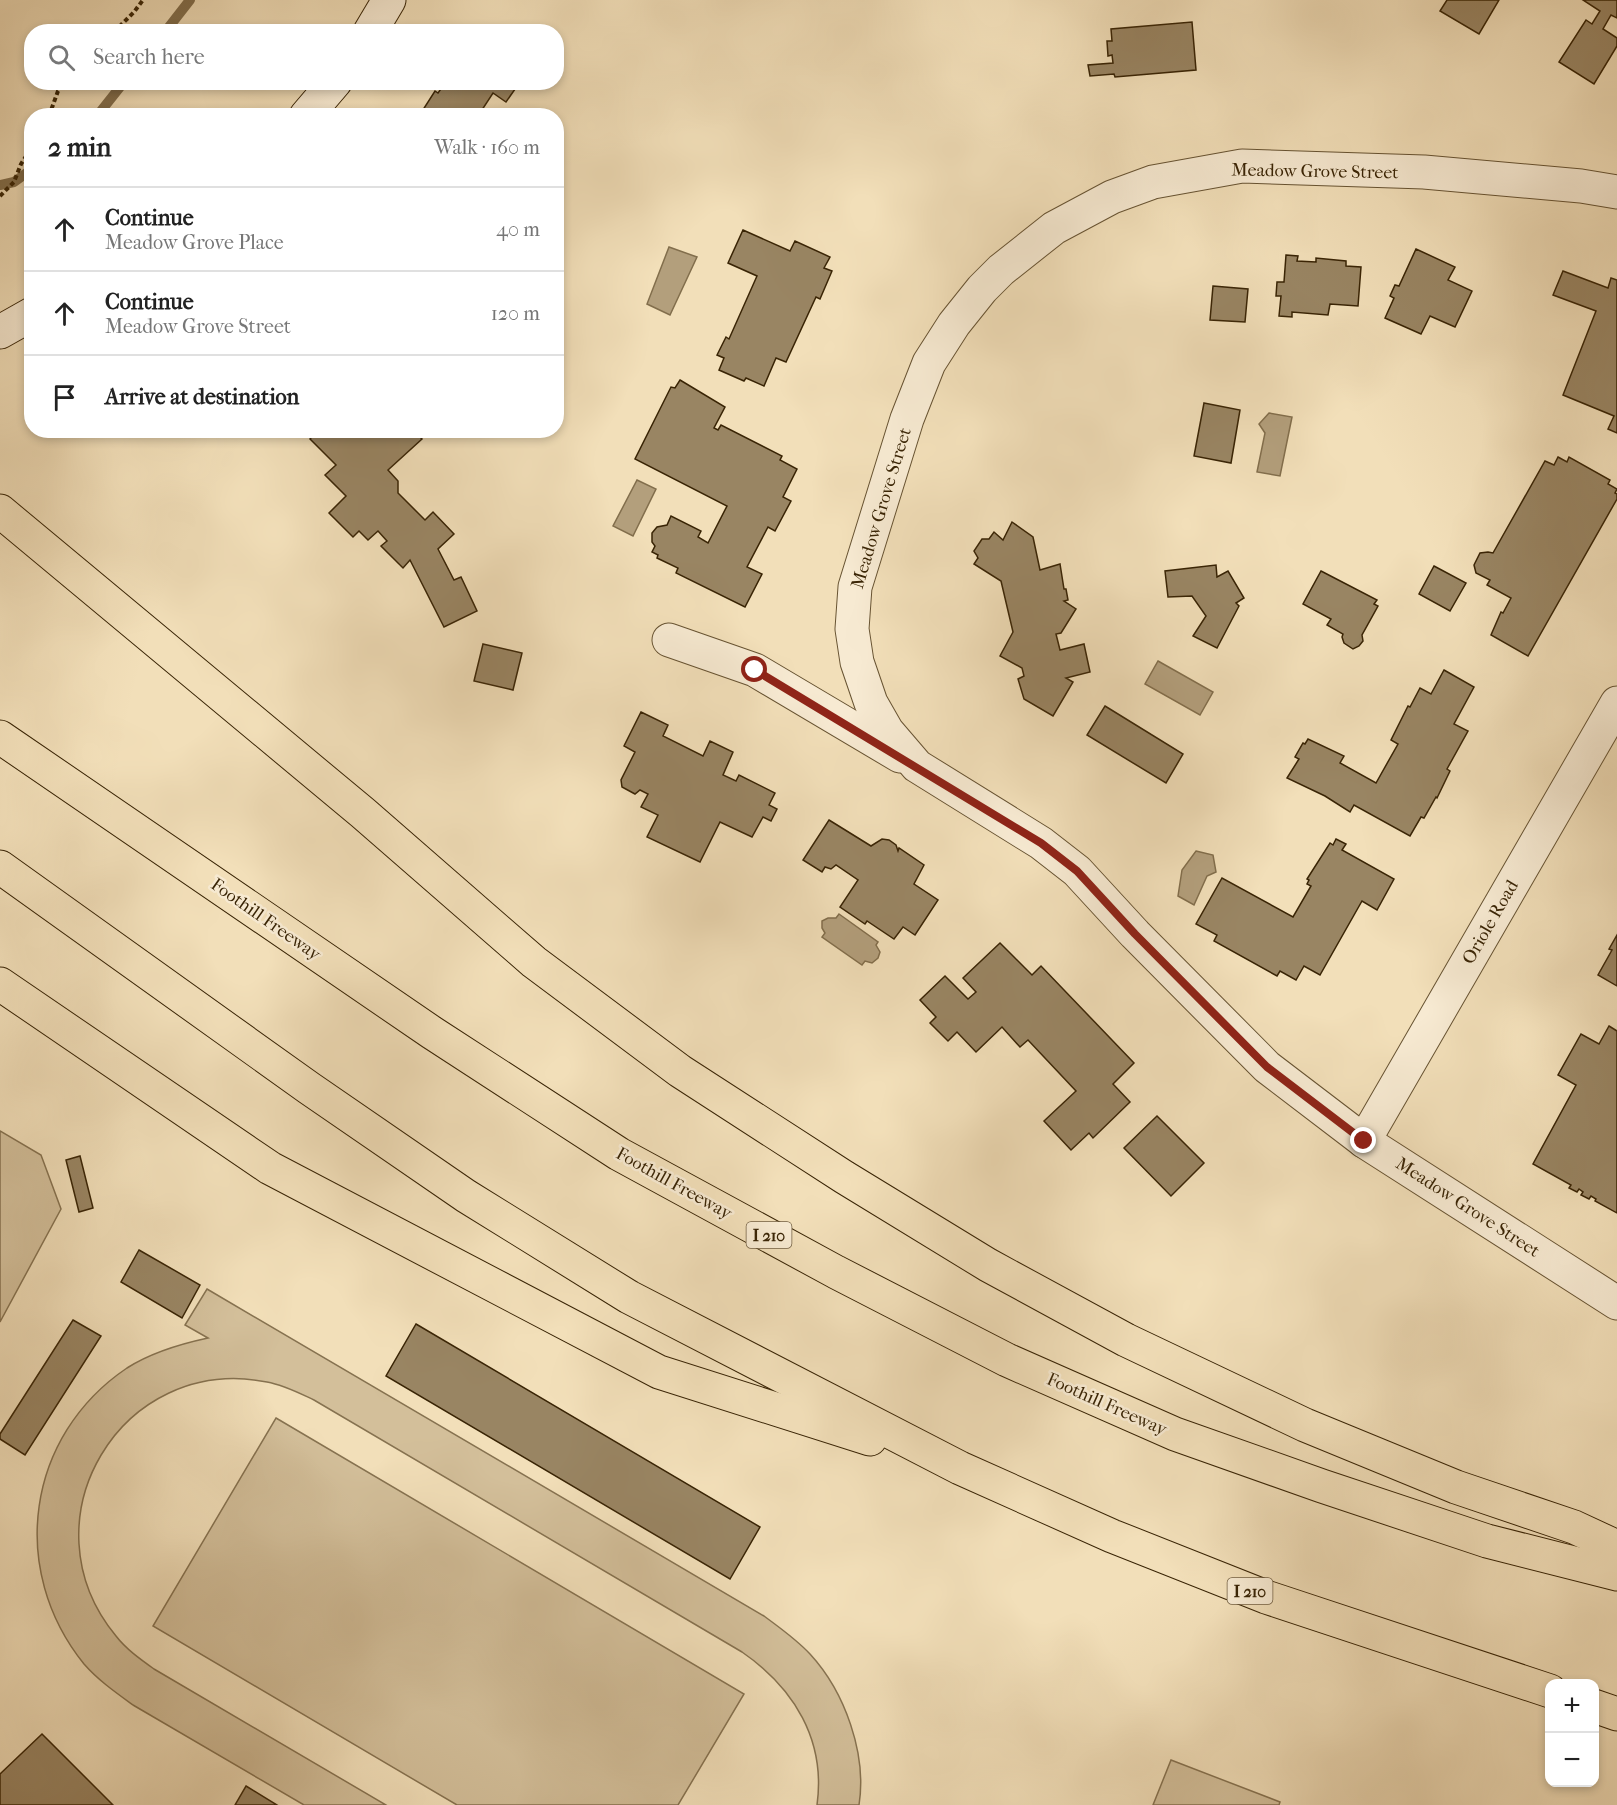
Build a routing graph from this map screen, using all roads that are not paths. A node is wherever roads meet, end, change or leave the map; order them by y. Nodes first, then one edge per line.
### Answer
1 (389, 0) edge
2 (375, 24) edge
3 (328, 90) edge
4 (313, 108) edge
5 (1617, 192) edge
6 (24, 318) edge
7 (0, 332) edge
8 (0, 511) edge
9 (669, 640) dead end
10 (1617, 703) edge
11 (0, 737) edge
12 (917, 766) junction
13 (0, 867) edge
14 (0, 984) edge
15 (1364, 1141) junction
16 (1617, 1303) edge
17 (960, 1468) junction
18 (1617, 1546) edge
19 (1617, 1574) edge
20 (1545, 1689) edge
21 (1599, 1707) edge
22 (1617, 1712) edge

1 - 2 street
3 - 4 street
5 - 12 street, Meadow Grove Street
6 - 7 street
8 - 18 highway
9 - 12 street
10 - 15 street, Oriole Road
11 - 19 highway, Foothill Freeway / I 210
12 - 15 street, Meadow Grove Street
13 - 17 highway, I 210
14 - 17 highway
15 - 16 street, Meadow Grove Street
17 - 20 highway, I 210
21 - 22 highway

